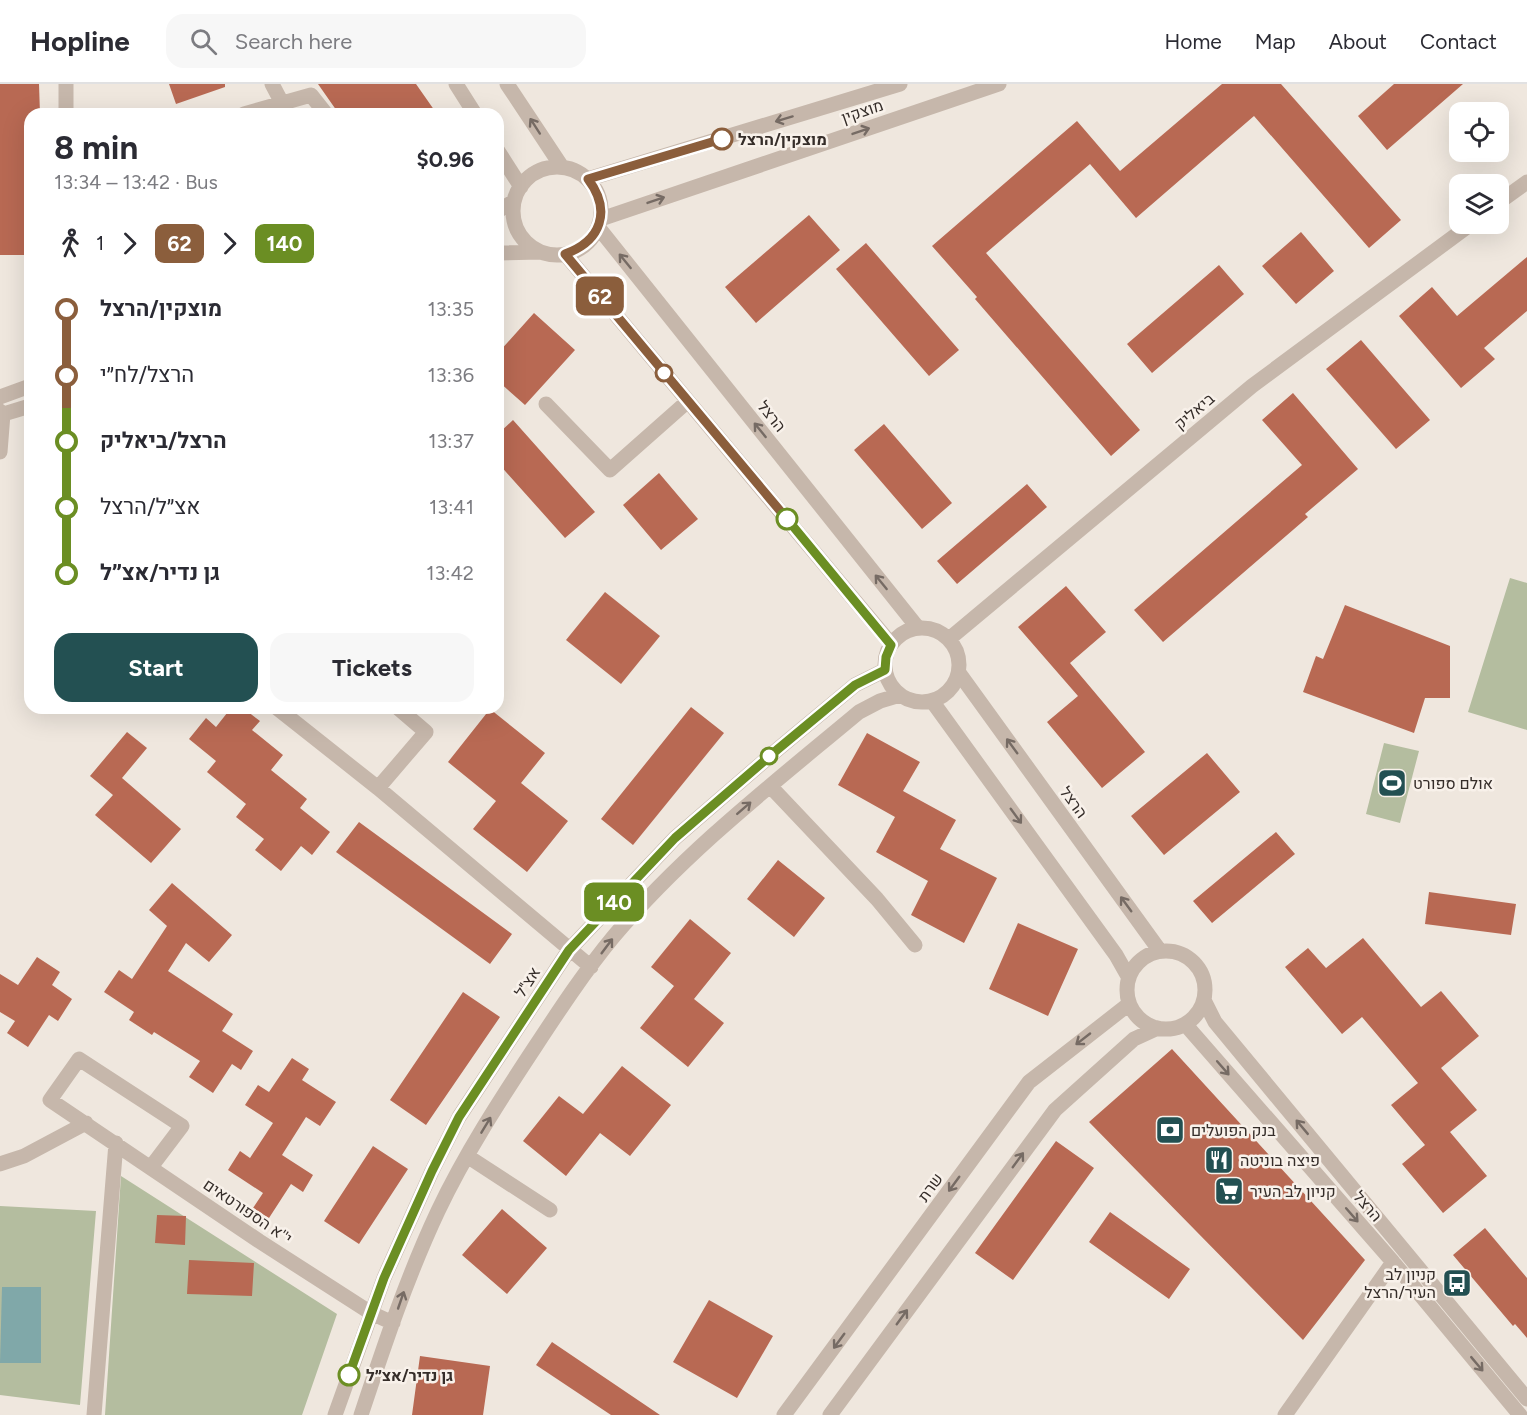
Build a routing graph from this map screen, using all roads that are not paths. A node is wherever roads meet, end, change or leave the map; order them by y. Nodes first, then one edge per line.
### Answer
1 (66, 84) edge
2 (272, 84) edge
3 (456, 84) edge
4 (507, 84) edge
5 (900, 84) edge
6 (999, 84) edge
7 (282, 103) junction
8 (66, 108) edge
9 (265, 108) edge
10 (321, 108) edge
11 (471, 108) edge
12 (504, 165) edge
13 (562, 167) junction
14 (588, 179) junction
15 (1527, 182) edge
16 (517, 194) junction
17 (1509, 195) edge
18 (504, 206) edge
19 (599, 223) junction
20 (1457, 234) edge
21 (541, 252) junction
22 (504, 253) edge
23 (565, 254) junction
24 (24, 388) edge
25 (0, 397) edge
26 (688, 401) junction
27 (546, 404) dead end
28 (24, 408) edge
29 (1, 414) edge
30 (0, 452) edge
31 (918, 628) junction
32 (949, 639) junction
33 (891, 645) junction
34 (885, 670) junction
35 (959, 673) junction
36 (900, 695) junction
37 (932, 701) junction
38 (284, 714) edge
39 (405, 714) edge
40 (770, 786) junction
41 (378, 788) junction
42 (915, 945) dead end
43 (569, 950) junction
44 (1160, 951) junction
45 (591, 967) junction
46 (1129, 978) junction
47 (1204, 1000) junction
48 (1129, 1004) junction
49 (1185, 1024) junction
50 (1158, 1028) junction
51 (86, 1123) junction
52 (116, 1143) junction
53 (467, 1156) junction
54 (0, 1164) edge
55 (151, 1167) junction
56 (550, 1210) dead end
57 (1393, 1262) junction
58 (371, 1313) junction
59 (393, 1323) junction
60 (1527, 1399) edge
61 (94, 1415) edge
62 (335, 1415) edge
63 (361, 1415) edge
64 (784, 1415) edge
65 (830, 1415) edge
66 (1285, 1415) edge
67 (1520, 1415) edge

1 - 8 street
2 - 7 street
3 - 11 street
13 -> 4 street
5 -> 14 street, מוצקין
19 -> 6 street, מוצקין
7 - 9 street
7 - 10 street
12 - 16 street
13 - 14 street
13 - 16 street
14 - 19 street
15 - 17 street
16 - 18 street
16 - 21 street
19 - 23 street
31 -> 19 street, הרצל
20 - 32 street, ביאליק
21 - 22 street
21 - 23 street
23 - 26 street
24 - 25 street
26 - 27 street
26 - 33 street
28 - 29 street
29 - 30 street
31 - 32 street
31 - 33 street
32 - 35 street
33 - 34 street
34 - 36 street
34 - 43 street, אצ"ל
35 - 37 street
44 -> 35 street, הרצל
36 - 37 street
36 - 40 street
37 -> 46 street
38 - 41 street
39 - 41 street
40 - 42 street
45 -> 40 street
41 - 43 street
43 - 45 street
43 - 58 street, אצ"ל
44 - 46 street
44 - 47 street
53 -> 45 street
46 - 48 street
47 - 49 street
60 -> 47 street, הרצל
48 - 50 street
48 -> 64 street, שרת
49 - 50 street
49 -> 57 street, הרצל
65 -> 50 street
51 - 52 street, י''א הספורטאים
51 - 54 street
51 - 55 street, י''א הספורטאים
52 - 55 street, י''א הספורטאים
52 - 61 street
53 - 56 street
59 -> 53 street
55 - 58 street, י''א הספורטאים
57 - 66 street
57 -> 67 street, הרצל
58 - 59 street, י''א הספורטאים
58 - 62 street, אצ"ל
59 - 63 street

